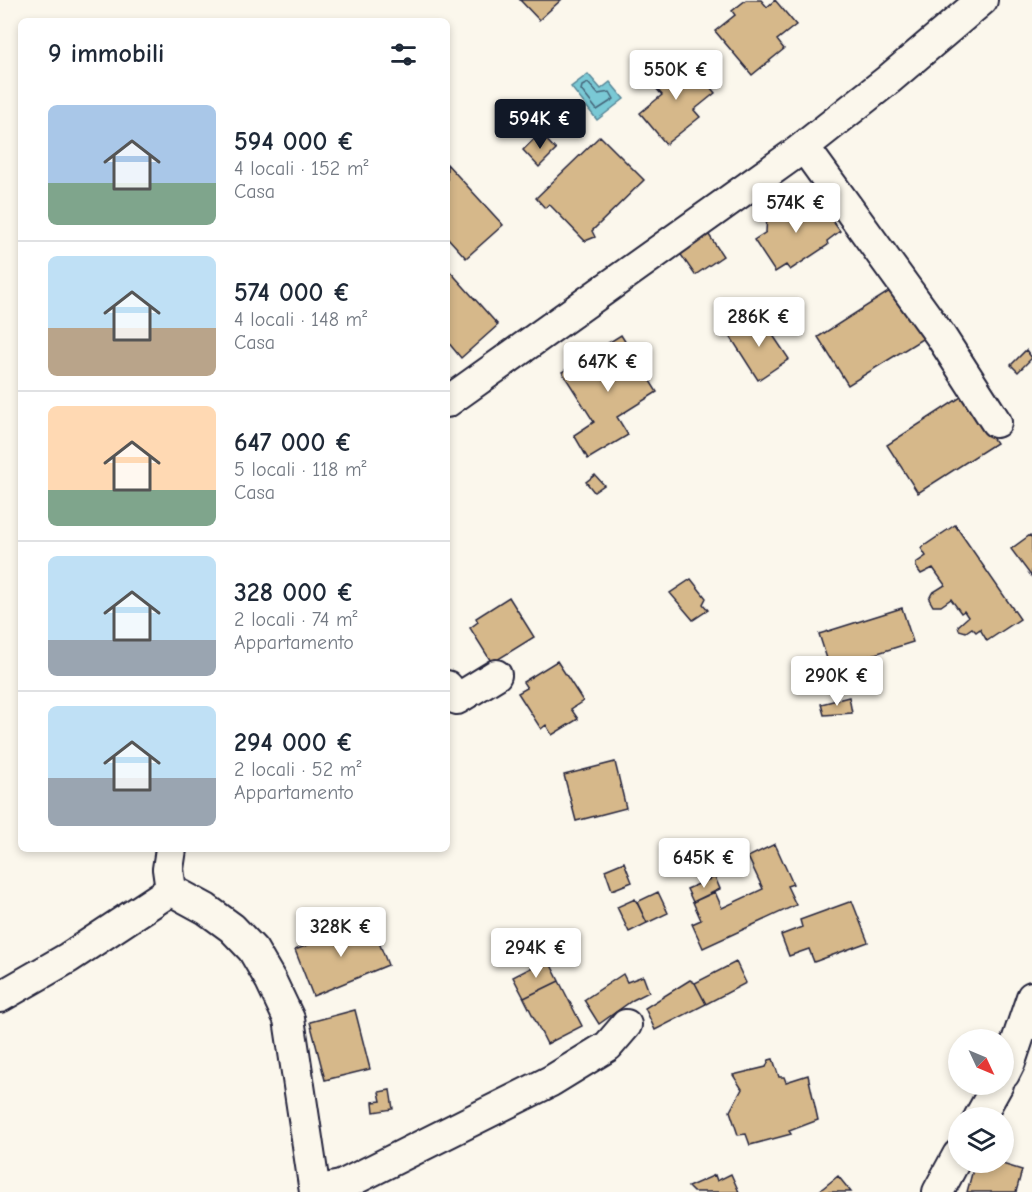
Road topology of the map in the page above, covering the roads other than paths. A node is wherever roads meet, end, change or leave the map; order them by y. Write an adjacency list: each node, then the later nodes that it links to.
1 (982, 0): 2 (street)
2 (804, 147): 3 (street); 4 (street)
3 (450, 400)
4 (996, 422)
5 (496, 675): 6 (street)
6 (450, 690)
7 (171, 852): 8 (street)
8 (171, 890): 9 (street); 14 (street)
9 (0, 997)
10 (1032, 997): 12 (street)
11 (626, 1025): 14 (street)
12 (1014, 1050)
13 (948, 1173): 15 (street)
14 (315, 1192)
15 (938, 1192)

